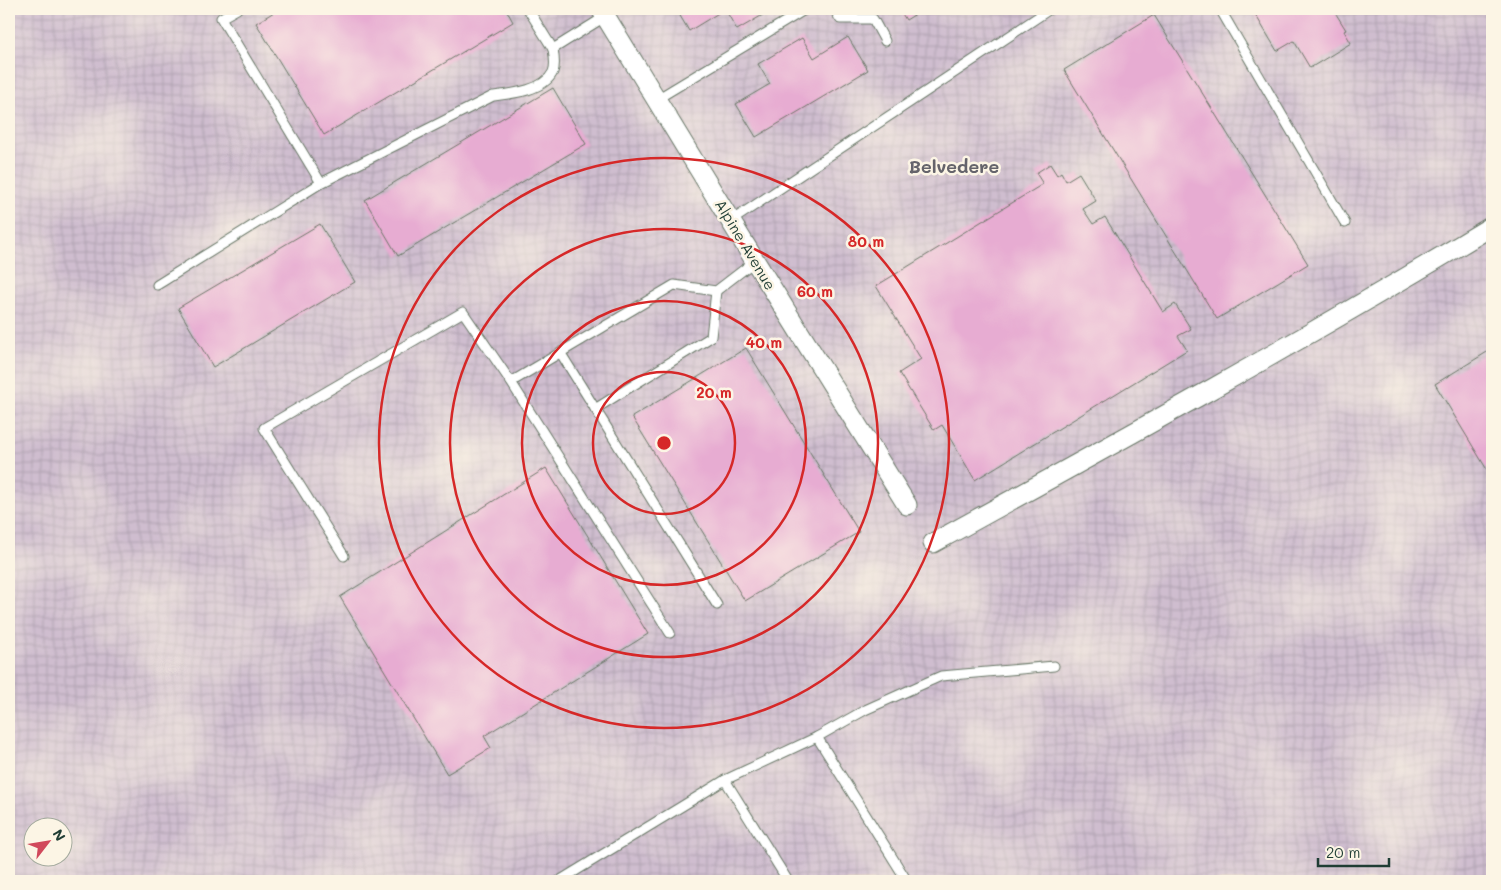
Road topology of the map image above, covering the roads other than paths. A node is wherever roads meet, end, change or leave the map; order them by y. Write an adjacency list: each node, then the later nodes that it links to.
1 (237, 9): 11 (lane)
2 (528, 9): 9 (lane)
3 (806, 9): 10 (lane)
4 (834, 9): 8 (lane)
5 (1050, 9): 12 (lane)
6 (1220, 9): 13 (lane)
7 (603, 12): 9 (lane); 10 (street, Alpine Avenue)
8 (886, 41)
9 (553, 49): 11 (lane)
10 (657, 99): 12 (street, Alpine Avenue)
11 (321, 183): 16 (lane)
12 (731, 221): 15 (street, Alpine Avenue)
13 (1345, 223)
14 (1492, 226): 22 (street)
15 (755, 261): 17 (lane); 21 (street, Alpine Avenue)
16 (157, 285)
17 (716, 291): 18 (lane); 20 (lane)
18 (560, 352): 19 (lane); 20 (lane)
19 (511, 382): 23 (lane); 25 (lane)
20 (595, 409): 24 (lane)
21 (907, 505)
22 (933, 543)
23 (344, 556)
24 (717, 605)
25 (670, 633)
26 (1054, 666): 27 (lane)
27 (818, 736): 28 (lane); 31 (lane)
28 (725, 780): 29 (lane); 30 (lane)
29 (559, 881)
30 (788, 881)
31 (907, 881)

